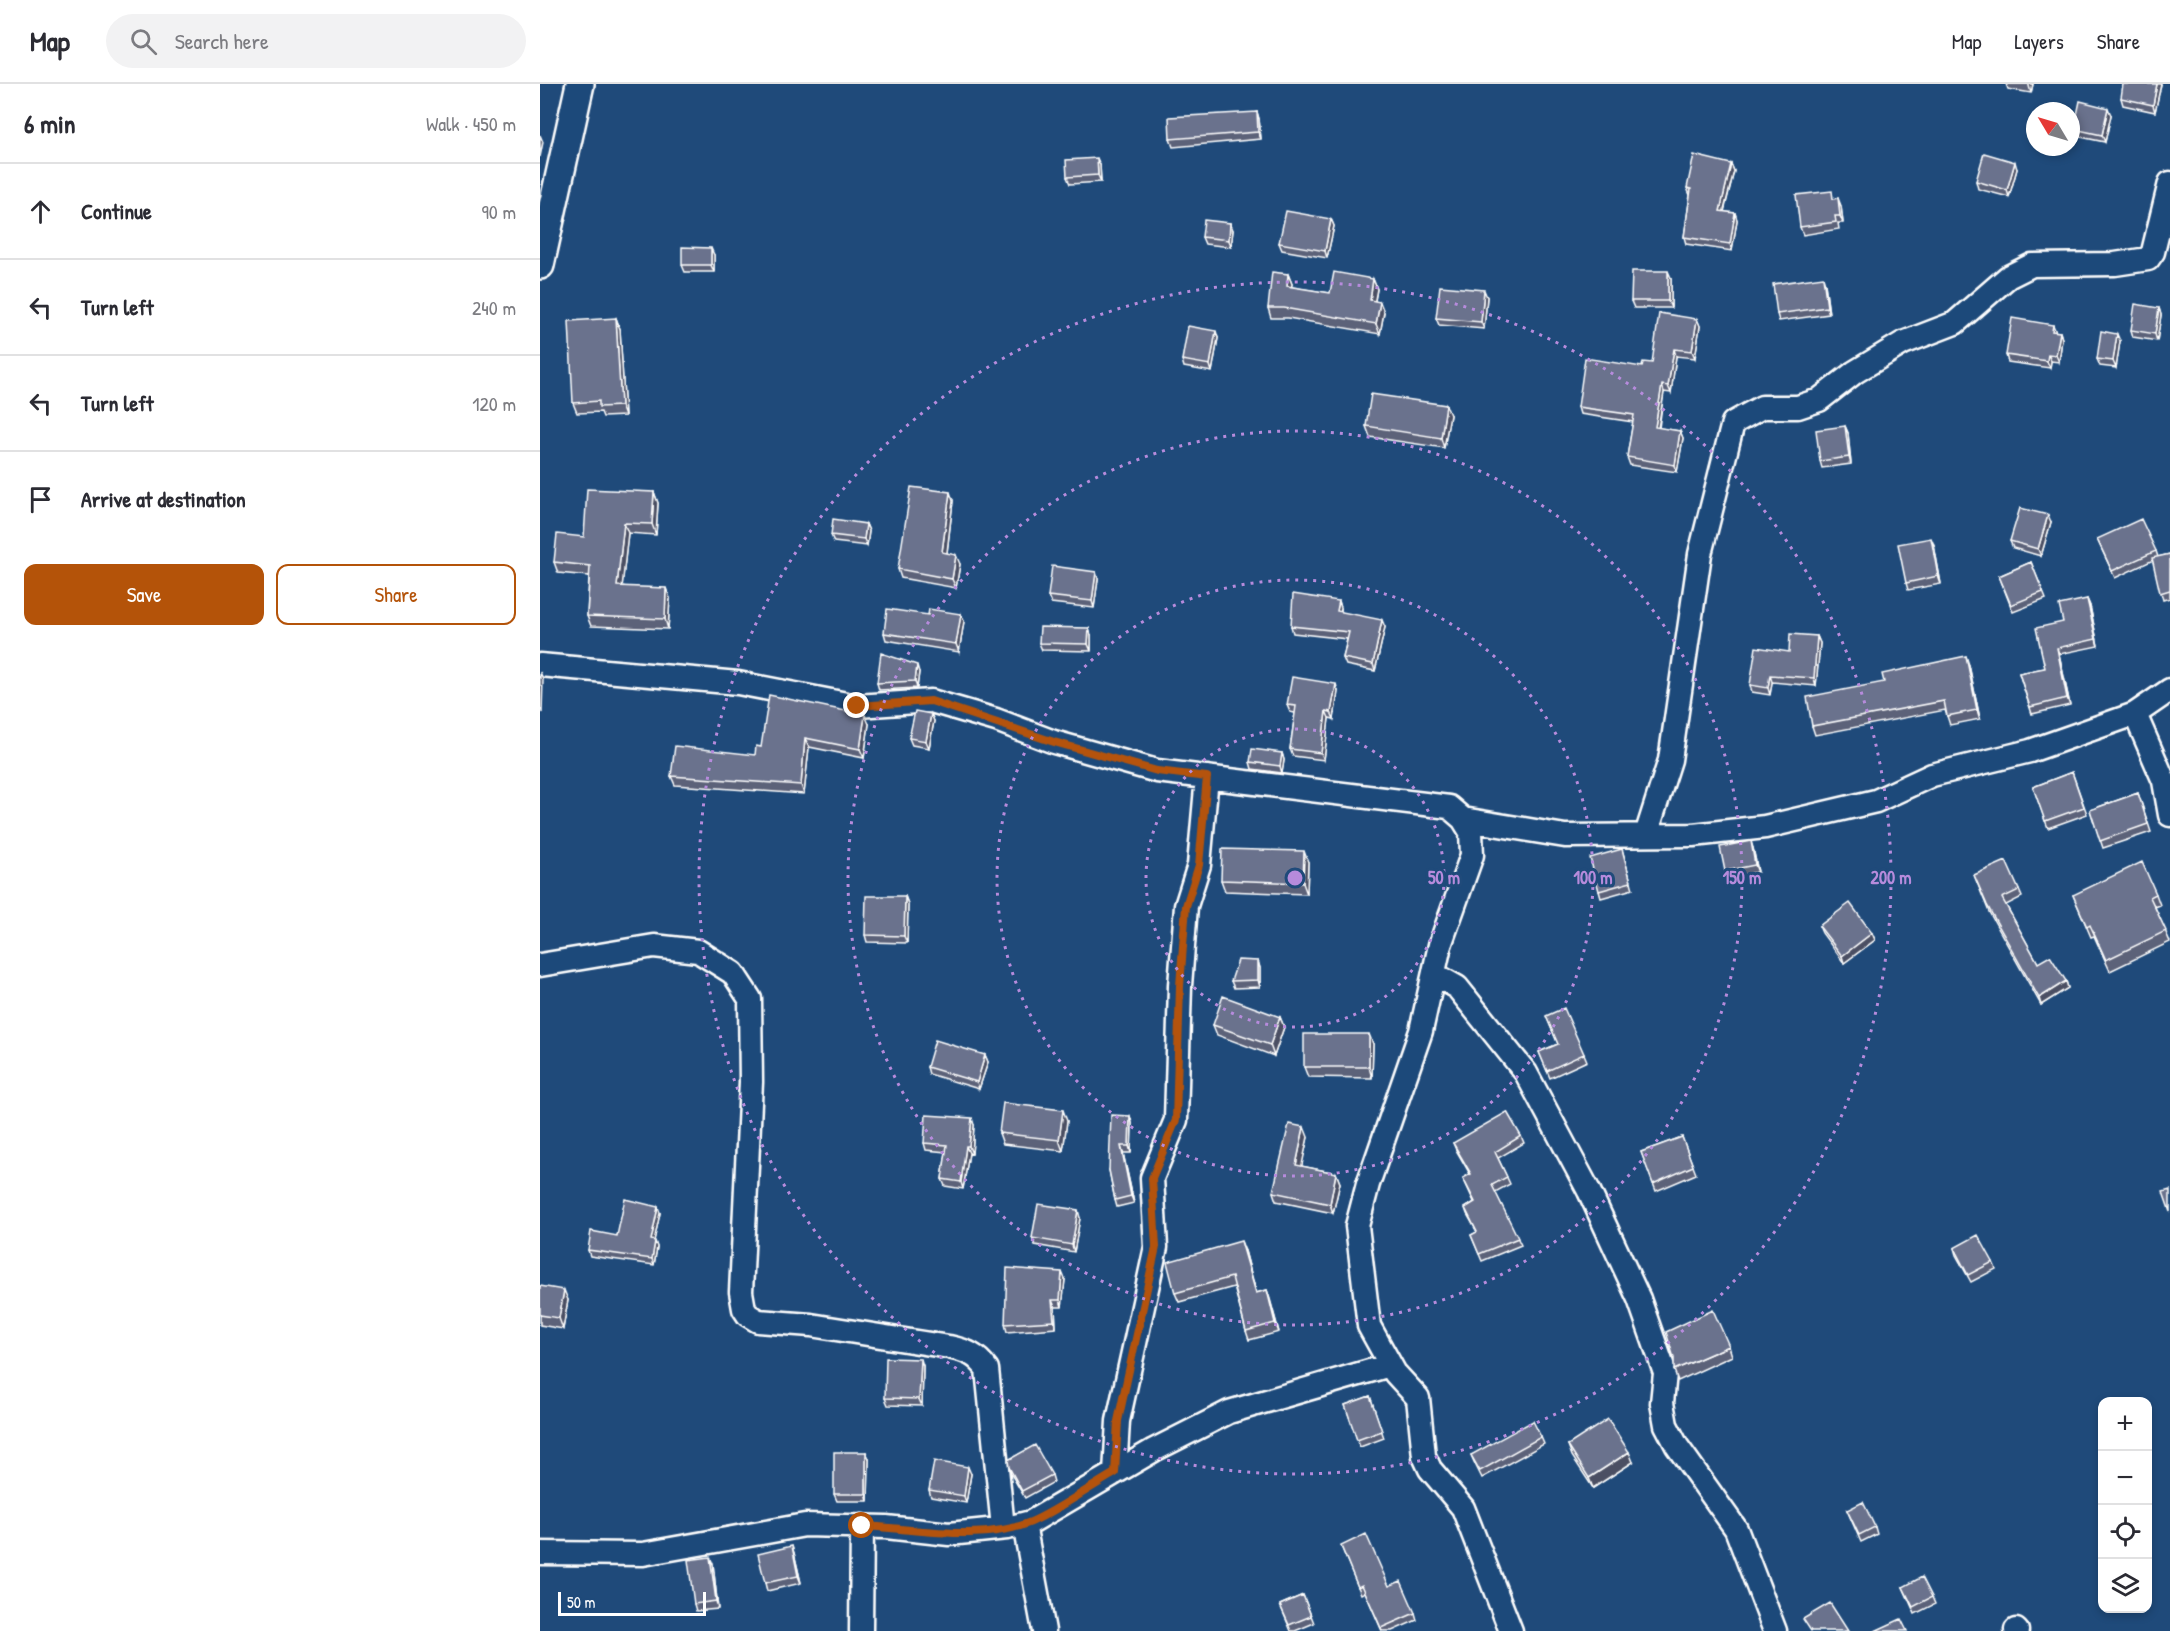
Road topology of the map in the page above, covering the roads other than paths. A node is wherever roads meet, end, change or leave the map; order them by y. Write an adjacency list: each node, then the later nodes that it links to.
1 (580, 84): 2 (street)
2 (549, 181): 4 (street)
3 (2170, 183): 11 (street)
4 (540, 265)
5 (540, 665): 8 (street)
6 (2170, 690): 7 (street)
7 (2135, 714): 9 (street); 11 (street)
8 (1207, 777): 10 (street); 15 (street)
9 (2170, 815)
10 (1463, 819): 11 (street); 13 (street)
11 (1646, 835)
12 (540, 965): 17 (street)
13 (1434, 974): 14 (street); 22 (street)
14 (1390, 1365): 15 (street); 21 (street)
15 (1115, 1473): 17 (street)
16 (862, 1526): 17 (street); 18 (street); 19 (street)
17 (1013, 1526): 20 (street)
18 (540, 1553)
19 (861, 1631)
20 (1044, 1631)
21 (1511, 1631)
22 (1775, 1631)

